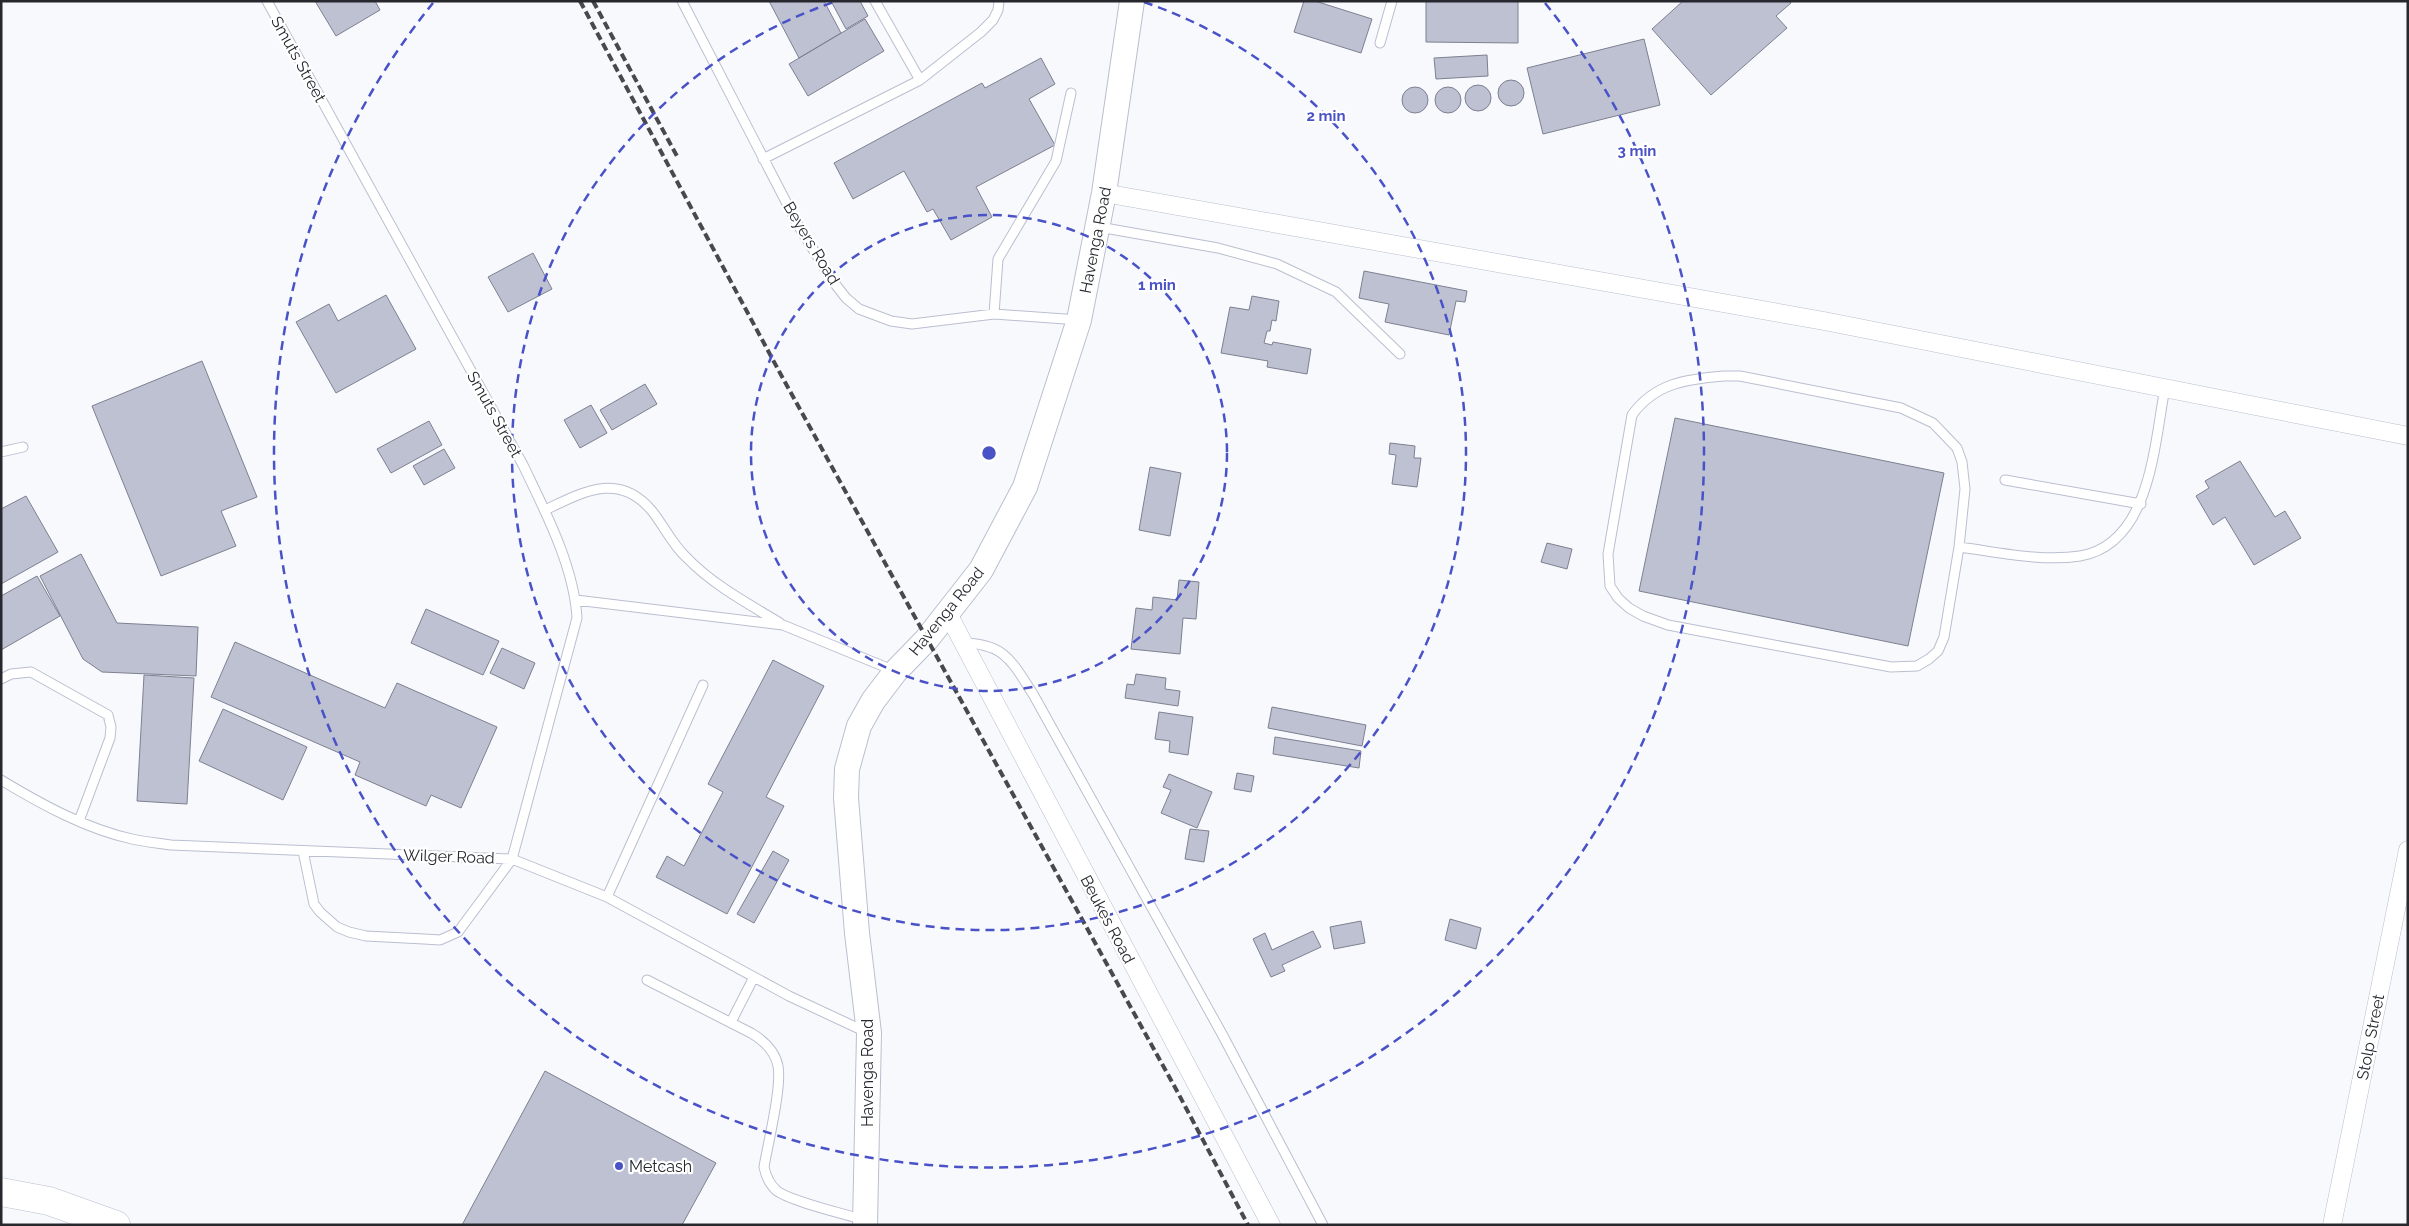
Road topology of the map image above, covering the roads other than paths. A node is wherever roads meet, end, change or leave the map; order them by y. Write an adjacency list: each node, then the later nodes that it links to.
1 (267, 1): 22 (lane, Smuts Street)
2 (682, 1): 10 (lane, Beyers Road)
3 (875, 1): 8 (lane)
4 (999, 1): 8 (lane)
5 (1132, 1): 11 (street, Havenga Road)
6 (1392, 1): 7 (lane)
7 (1380, 43)
8 (920, 80): 10 (lane)
9 (1071, 93): 13 (lane)
10 (763, 159): 13 (lane, Beyers Road)
11 (1104, 193): 12 (street, Havenga Road); 16 (street)
12 (1098, 227): 14 (street, Havenga Road); 15 (lane)
13 (994, 314): 14 (lane, Beyers Road)
14 (1079, 320): 25 (street, Havenga Road)
15 (1400, 354)
16 (2164, 388): 17 (street); 21 (lane)
17 (2408, 436)
18 (23, 447): 19 (lane)
19 (1, 452)
20 (2005, 480): 21 (lane)
21 (2140, 504): 23 (lane)
22 (545, 510): 24 (lane, Smuts Street); 26 (lane)
23 (1959, 547): 23 (lane)
24 (576, 600): 26 (lane); 35 (lane, Smuts Street)
25 (947, 612): 27 (street, Beukes Road); 28 (street, Havenga Road)
26 (783, 625): 28 (lane)
27 (962, 643): 44 (street, Beukes Road); 45 (lane)
28 (895, 672): 40 (street, Havenga Road)
29 (1, 679): 32 (lane)
30 (703, 685): 36 (lane)
31 (1, 780): 32 (lane, Wilger Road)
32 (79, 821): 34 (lane, Wilger Road)
33 (2408, 850): 46 (street, Stolp Street)
34 (303, 851): 35 (lane, Wilger Road); 35 (lane)
35 (512, 859): 36 (lane, Wilger Road)
36 (607, 897): 37 (lane, Wilger Road)
37 (754, 977): 39 (lane); 40 (lane, Wilger Road)
38 (647, 980): 39 (lane)
39 (731, 1022): 42 (lane)
40 (869, 1033): 42 (street, Havenga Road)
41 (1, 1192): 43 (highway)
42 (865, 1222)
43 (116, 1225)
44 (1271, 1225)
45 (1323, 1225)
46 (2332, 1225)

